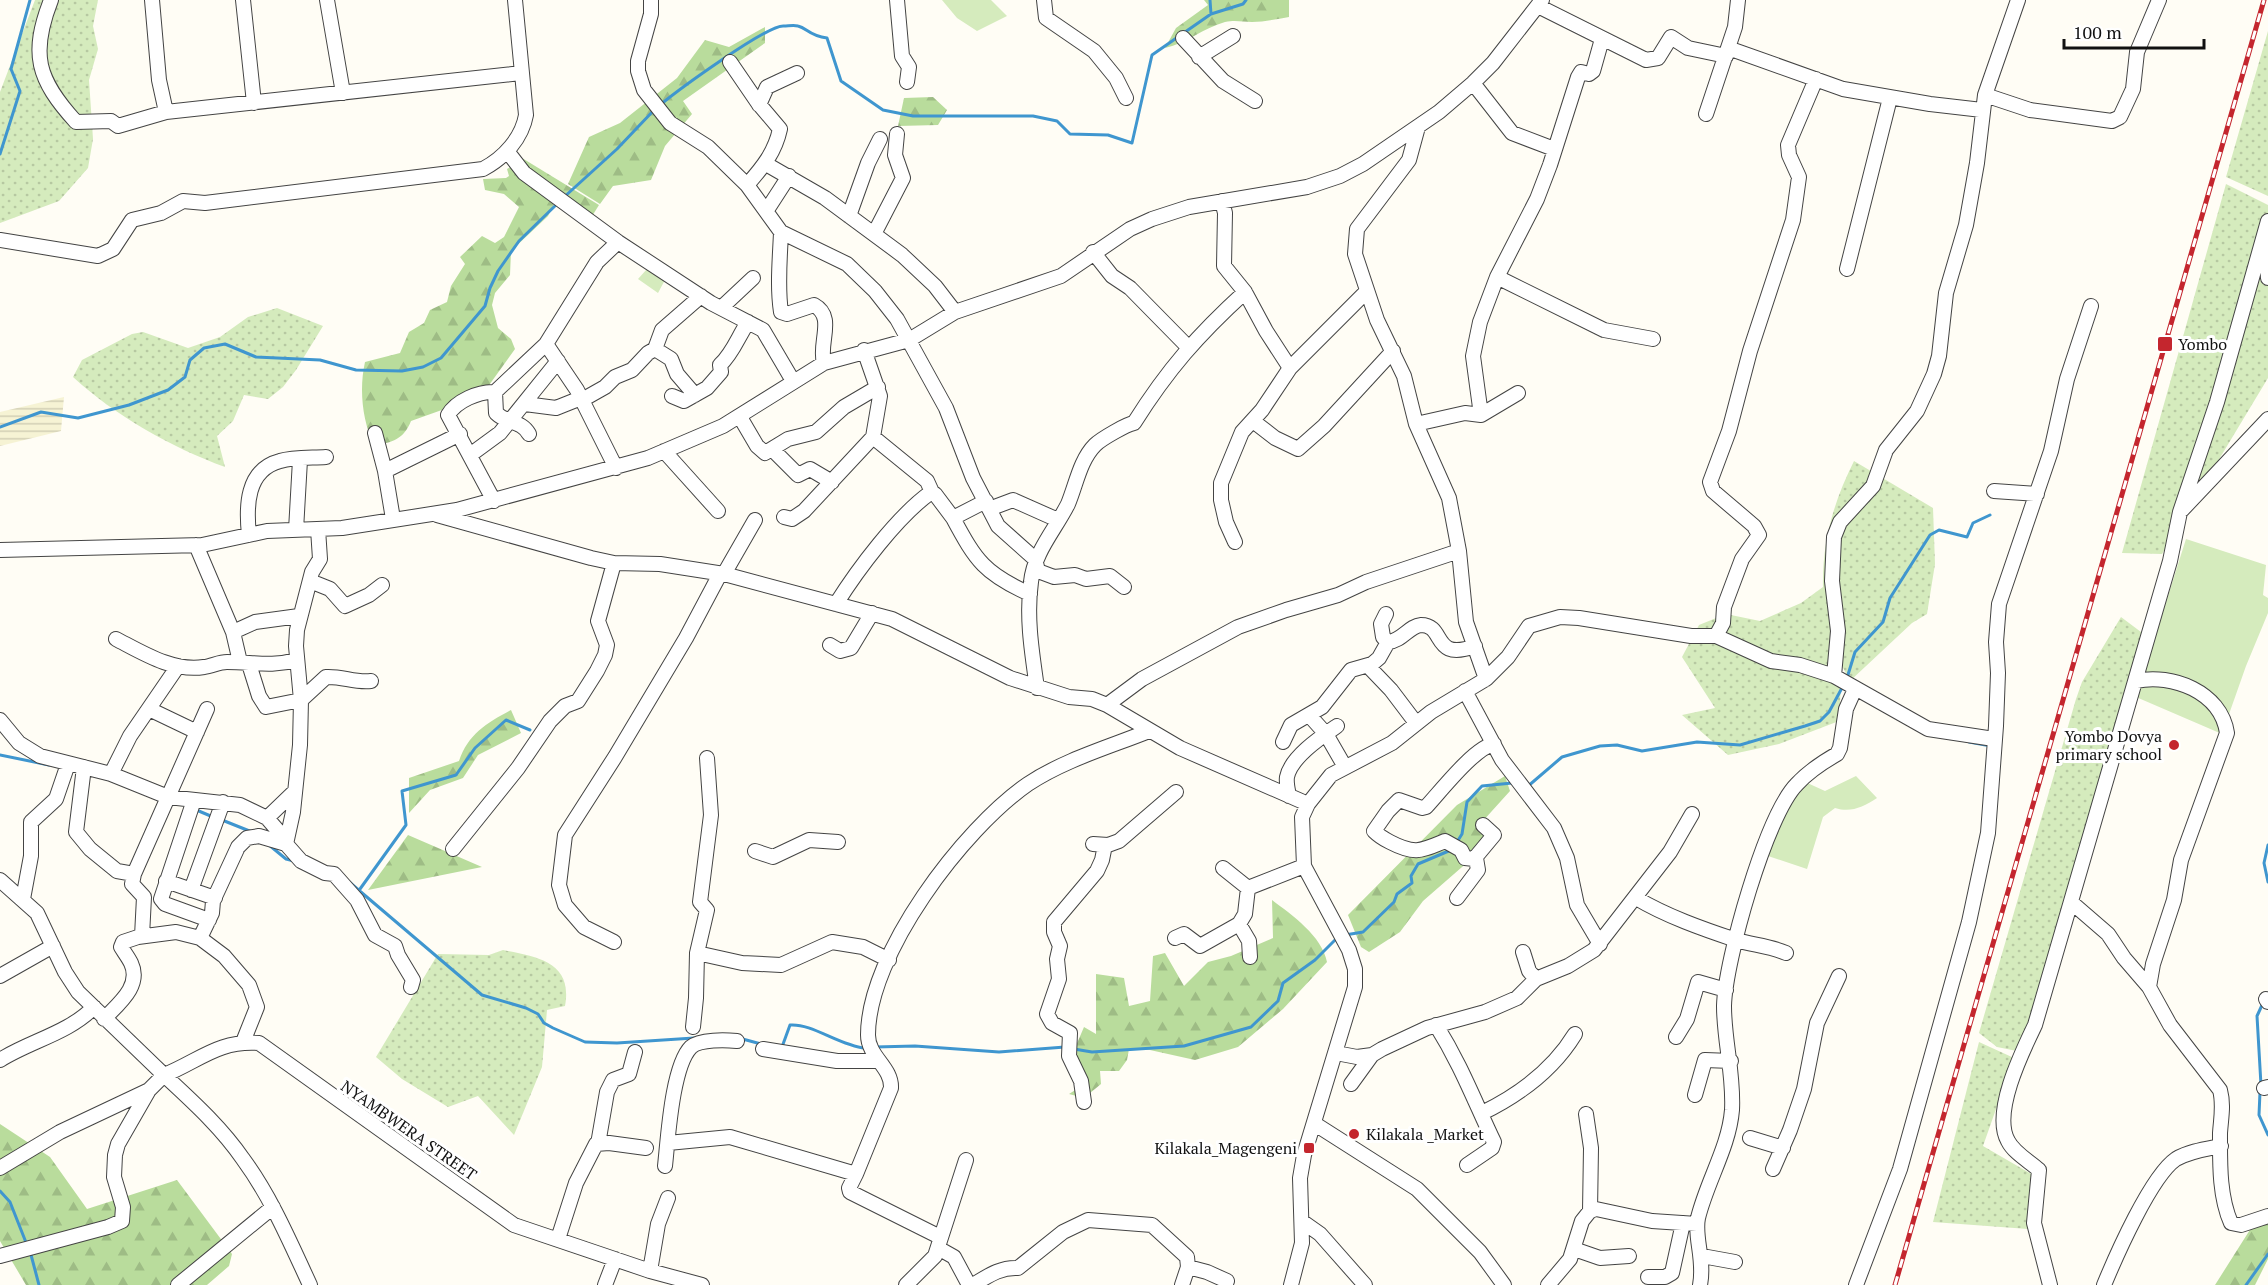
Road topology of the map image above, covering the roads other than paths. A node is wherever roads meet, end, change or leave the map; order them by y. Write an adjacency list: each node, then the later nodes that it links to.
1 (51, 0): 32 (street)
2 (152, 0): 32 (street)
3 (243, 0): 29 (street)
4 (328, 0): 24 (street)
5 (515, 0): 19 (street)
6 (651, 0): 43 (street)
7 (897, 0): 22 (street)
8 (1044, 0): 26 (street)
9 (1738, 0): 16 (street)
10 (2018, 0): 25 (street)
11 (2159, 0): 25 (street)
12 (1540, 3): 15 (street); 23 (street)
13 (1233, 36): 17 (street)
14 (1183, 38): 17 (street)
15 (1602, 39): 16 (street); 37 (street)
16 (1727, 52): 21 (street); 33 (street)
17 (1199, 57): 28 (street)
18 (730, 62): 30 (street)
19 (521, 73): 24 (street); 38 (street)
20 (797, 74): 30 (street)
21 (1816, 79): 27 (street); 132 (street)
22 (907, 82)
23 (1473, 83): 34 (street); 37 (street)
24 (343, 93): 29 (street)
25 (1985, 95): 31 (street)
26 (1126, 98)
27 (1890, 98): 31 (street); 53 (street)
28 (1255, 101)
29 (254, 103): 32 (street)
30 (759, 105): 40 (street)
31 (1982, 110): 141 (street)
32 (166, 112)
33 (1706, 114)
34 (1418, 127): 44 (street); 57 (street)
35 (897, 134): 39 (street)
36 (880, 138): 41 (street)
37 (1554, 149): 54 (street)
38 (507, 151): 50 (street); 51 (street)
39 (895, 155): 41 (street); 49 (street)
40 (766, 164): 42 (street); 43 (street)
41 (865, 171): 46 (street)
42 (789, 176): 45 (street); 46 (street)
43 (747, 185): 45 (street)
44 (1222, 201): 52 (street); 58 (street)
45 (767, 210): 48 (street)
46 (849, 216): 49 (street)
47 (2267, 224): 56 (street); 106 (street)
48 (782, 232): 65 (street); 72 (street)
49 (874, 234): 62 (street)
50 (0, 240)
51 (618, 242): 59 (street); 66 (street)
52 (1093, 252): 62 (street); 67 (street)
53 (1847, 268)
54 (1497, 277): 64 (street); 82 (street)
55 (753, 278): 61 (street)
56 (2268, 278)
57 (1367, 291): 70 (street); 73 (street)
58 (1245, 292): 67 (street); 73 (street)
59 (701, 296): 61 (street); 68 (street)
60 (2091, 306): 102 (street)
61 (721, 308): 63 (street)
62 (955, 312): 65 (street)
63 (748, 322): 74 (street); 78 (street)
64 (1653, 339)
65 (909, 340): 69 (street); 104 (street)
66 (546, 344): 71 (street); 76 (street)
67 (1188, 347): 112 (street)
68 (654, 350): 78 (street); 80 (street)
69 (864, 350): 72 (street); 75 (street)
70 (1394, 351): 85 (street); 87 (street)
71 (558, 361): 80 (street); 81 (street)
72 (824, 363): 74 (street)
73 (1290, 368): 85 (street)
74 (793, 381): 83 (street)
75 (878, 387): 91 (street); 92 (street)
76 (495, 392): 86 (street); 89 (street)
77 (1518, 393): 82 (street)
78 (695, 395): 79 (street)
79 (672, 396)
80 (582, 399): 81 (street); 97 (street)
81 (525, 404): 86 (street)
82 (1480, 415): 87 (street)
83 (740, 417): 92 (street); 93 (street)
84 (2268, 419): 106 (street)
85 (1253, 421): 116 (street)
86 (510, 422): 90 (street); 94 (street)
87 (1416, 424): 119 (street)
88 (375, 434): 98 (street)
89 (460, 434): 94 (street); 98 (street)
90 (529, 435)
91 (873, 437): 99 (street); 100 (street)
92 (772, 449): 99 (street)
93 (664, 452): 97 (street); 105 (street)
94 (470, 455): 103 (street)
95 (326, 457): 96 (street)
96 (300, 460): 114 (street); 115 (street)
97 (616, 468): 103 (street)
98 (385, 471): 110 (street)
99 (832, 482): 108 (street)
100 (932, 492): 109 (street); 127 (street)
101 (1994, 492): 102 (street)
102 (2037, 494): 158 (street)
103 (494, 501): 107 (street)
104 (988, 505): 109 (street); 112 (street); 120 (street)
105 (718, 511)
106 (2180, 512): 144 (street)
107 (432, 514): 110 (street); 121 (street)
108 (784, 517)
109 (954, 518): 126 (street)
110 (393, 519): 113 (street)
111 (755, 520): 122 (street)
112 (1058, 520): 120 (street)
113 (318, 529): 114 (street); 123 (street)
114 (296, 530): 115 (street)
115 (249, 535): 117 (street)
116 (1235, 542)
117 (196, 545): 118 (street); 131 (street)
118 (0, 550)
119 (1459, 551): 136 (street); 149 (street)
120 (1035, 559): 125 (street); 126 (street)
121 (614, 563): 122 (street); 178 (street)
122 (722, 574): 127 (street); 199 (street)
123 (310, 581): 124 (street); 130 (street)
124 (382, 585)
125 (1124, 587)
126 (1030, 594): 145 (street)
127 (836, 604): 128 (street)
128 (872, 613): 135 (street); 145 (street)
129 (1386, 614): 134 (street)
130 (299, 616): 131 (street); 137 (street)
131 (233, 632): 138 (street)
132 (1716, 636): 141 (street); 142 (street)
133 (116, 639): 139 (street)
134 (1388, 642): 136 (street); 140 (street)
135 (830, 645)
136 (1475, 646): 142 (street)
137 (297, 660): 138 (street); 148 (street)
138 (244, 663): 139 (street); 148 (street)
139 (178, 666): 150 (street)
140 (1368, 666): 152 (street); 154 (street)
141 (1834, 676): 146 (street)
142 (1486, 679): 147 (street)
143 (371, 681): 148 (street)
144 (2136, 681): 192 (street); 211 (street)
145 (1037, 688): 149 (street)
146 (1855, 689): 158 (street); 198 (street)
147 (1465, 691): 154 (street); 160 (street)
148 (301, 700): 166 (street)
149 (1107, 705): 156 (street)
150 (149, 709): 157 (street); 165 (street)
151 (207, 709): 157 (street)
152 (1309, 715): 155 (street); 159 (street)
153 (0, 720): 162 (street)
154 (1416, 723): 164 (street)
155 (1331, 730): 164 (street); 169 (street)
156 (1149, 731): 169 (street); 206 (street)
157 (197, 732): 168 (street)
158 (1994, 740): 279 (street)
159 (1283, 742)
160 (1494, 744): 180 (street); 200 (street)
161 (706, 758): 203 (street)
162 (68, 764): 163 (street); 191 (street)
163 (84, 767): 165 (street); 183 (street)
164 (1345, 767): 172 (street)
165 (111, 774): 168 (street)
166 (294, 792): 174 (street); 176 (street)
167 (1176, 792): 232 (street)
168 (168, 796): 170 (street); 183 (street)
169 (1289, 796): 172 (street)
170 (194, 800): 171 (street); 185 (street)
171 (223, 802): 174 (street); 187 (street)
172 (1308, 804): 181 (street)
173 (1692, 814): 190 (street)
174 (267, 818): 176 (street)
175 (1483, 825): 180 (street)
176 (286, 842): 188 (street); 210 (street)
177 (838, 842): 179 (street)
178 (453, 849)
179 (755, 851)
180 (1476, 858): 189 (street)
181 (1304, 866): 186 (street); 223 (street)
182 (1223, 868): 186 (street)
183 (134, 874): 195 (street)
184 (0, 880): 191 (street)
185 (166, 881): 187 (street); 193 (street)
186 (1248, 888): 194 (street)
187 (191, 890): 188 (street)
188 (215, 898): 193 (street)
189 (1456, 898)
190 (1636, 898): 198 (street); 200 (street)
191 (23, 900): 201 (street)
192 (2071, 902): 211 (street); 280 (street)
193 (209, 920): 196 (street)
194 (1239, 924): 197 (street); 205 (street)
195 (142, 936): 196 (street); 214 (street)
196 (201, 938): 220 (street)
197 (1175, 938)
198 (1737, 940): 204 (street); 212 (street)
199 (614, 942)
200 (1600, 944): 209 (street)
201 (53, 946): 207 (street); 213 (street)
202 (1523, 952): 209 (street)
203 (697, 953): 206 (street); 216 (street)
204 (1786, 953)
205 (1250, 957)
206 (889, 960): 226 (street)
207 (0, 976)
208 (1839, 976): 241 (street)
209 (1536, 979): 215 (street)
210 (411, 987)
211 (2149, 987): 239 (street)
212 (1726, 990): 218 (street); 227 (street)
213 (94, 1007): 214 (street); 225 (street)
214 (105, 1019): 228 (street)
215 (1436, 1025): 224 (street); 233 (street)
216 (693, 1027)
217 (1575, 1034): 233 (street)
218 (1676, 1037)
219 (737, 1041): 237 (street)
220 (243, 1042): 228 (street); 255 (street, NYAMBWERA STREET)
221 (763, 1049): 226 (street)
222 (635, 1052): 238 (street)
223 (1336, 1053): 224 (street); 235 (street)
224 (1372, 1055): 229 (street)
225 (0, 1060)
226 (878, 1061): 247 (street)
227 (1731, 1061): 231 (street); 254 (street)
228 (164, 1075): 230 (street); 249 (street)
229 (1351, 1084)
230 (149, 1090): 244 (street); 258 (street)
231 (1695, 1095)
232 (1084, 1102)
233 (1482, 1113): 243 (street)
234 (1586, 1114): 250 (street)
235 (1315, 1124): 252 (street); 276 (street)
236 (1750, 1138): 241 (street)
237 (668, 1143): 245 (street); 247 (street)
238 (598, 1144): 240 (street); 255 (street)
239 (2221, 1146): 251 (street); 281 (street)
240 (646, 1148)
241 (1783, 1148): 246 (street)
242 (966, 1160): 256 (street)
243 (1467, 1165)
244 (1, 1166)
245 (665, 1166)
246 (1773, 1169)
247 (856, 1174): 256 (street)
248 (668, 1198): 264 (street)
249 (273, 1207): 267 (street); 268 (street)
250 (1590, 1210): 253 (street); 257 (street)
251 (2268, 1216)
252 (1303, 1222): 274 (street); 275 (street)
253 (1683, 1223): 254 (street); 265 (street)
254 (1697, 1224): 260 (street)
255 (558, 1239): 261 (street, NYAMBWERA STREET)
256 (939, 1243): 271 (street); 272 (street)
257 (1574, 1249): 259 (street); 277 (street)
258 (0, 1256)
259 (1629, 1256)
260 (1702, 1256): 262 (street); 278 (street)
261 (615, 1259): 264 (street, NYAMBWERA STREET); 269 (street)
262 (1735, 1262)
263 (1188, 1267): 266 (street); 272 (street); 273 (street)
264 (650, 1271): 270 (street, NYAMBWERA STREET)
265 (1648, 1277)
266 (1229, 1284)
267 (178, 1285)
268 (310, 1285)
269 (605, 1285)
270 (702, 1285)
271 (906, 1285)
272 (971, 1285)
273 (1182, 1285)
274 (1291, 1285)
275 (1365, 1285)
276 (1504, 1285)
277 (1548, 1285)
278 (1700, 1285)
279 (1856, 1285)
280 (2050, 1285)
281 (2104, 1285)

